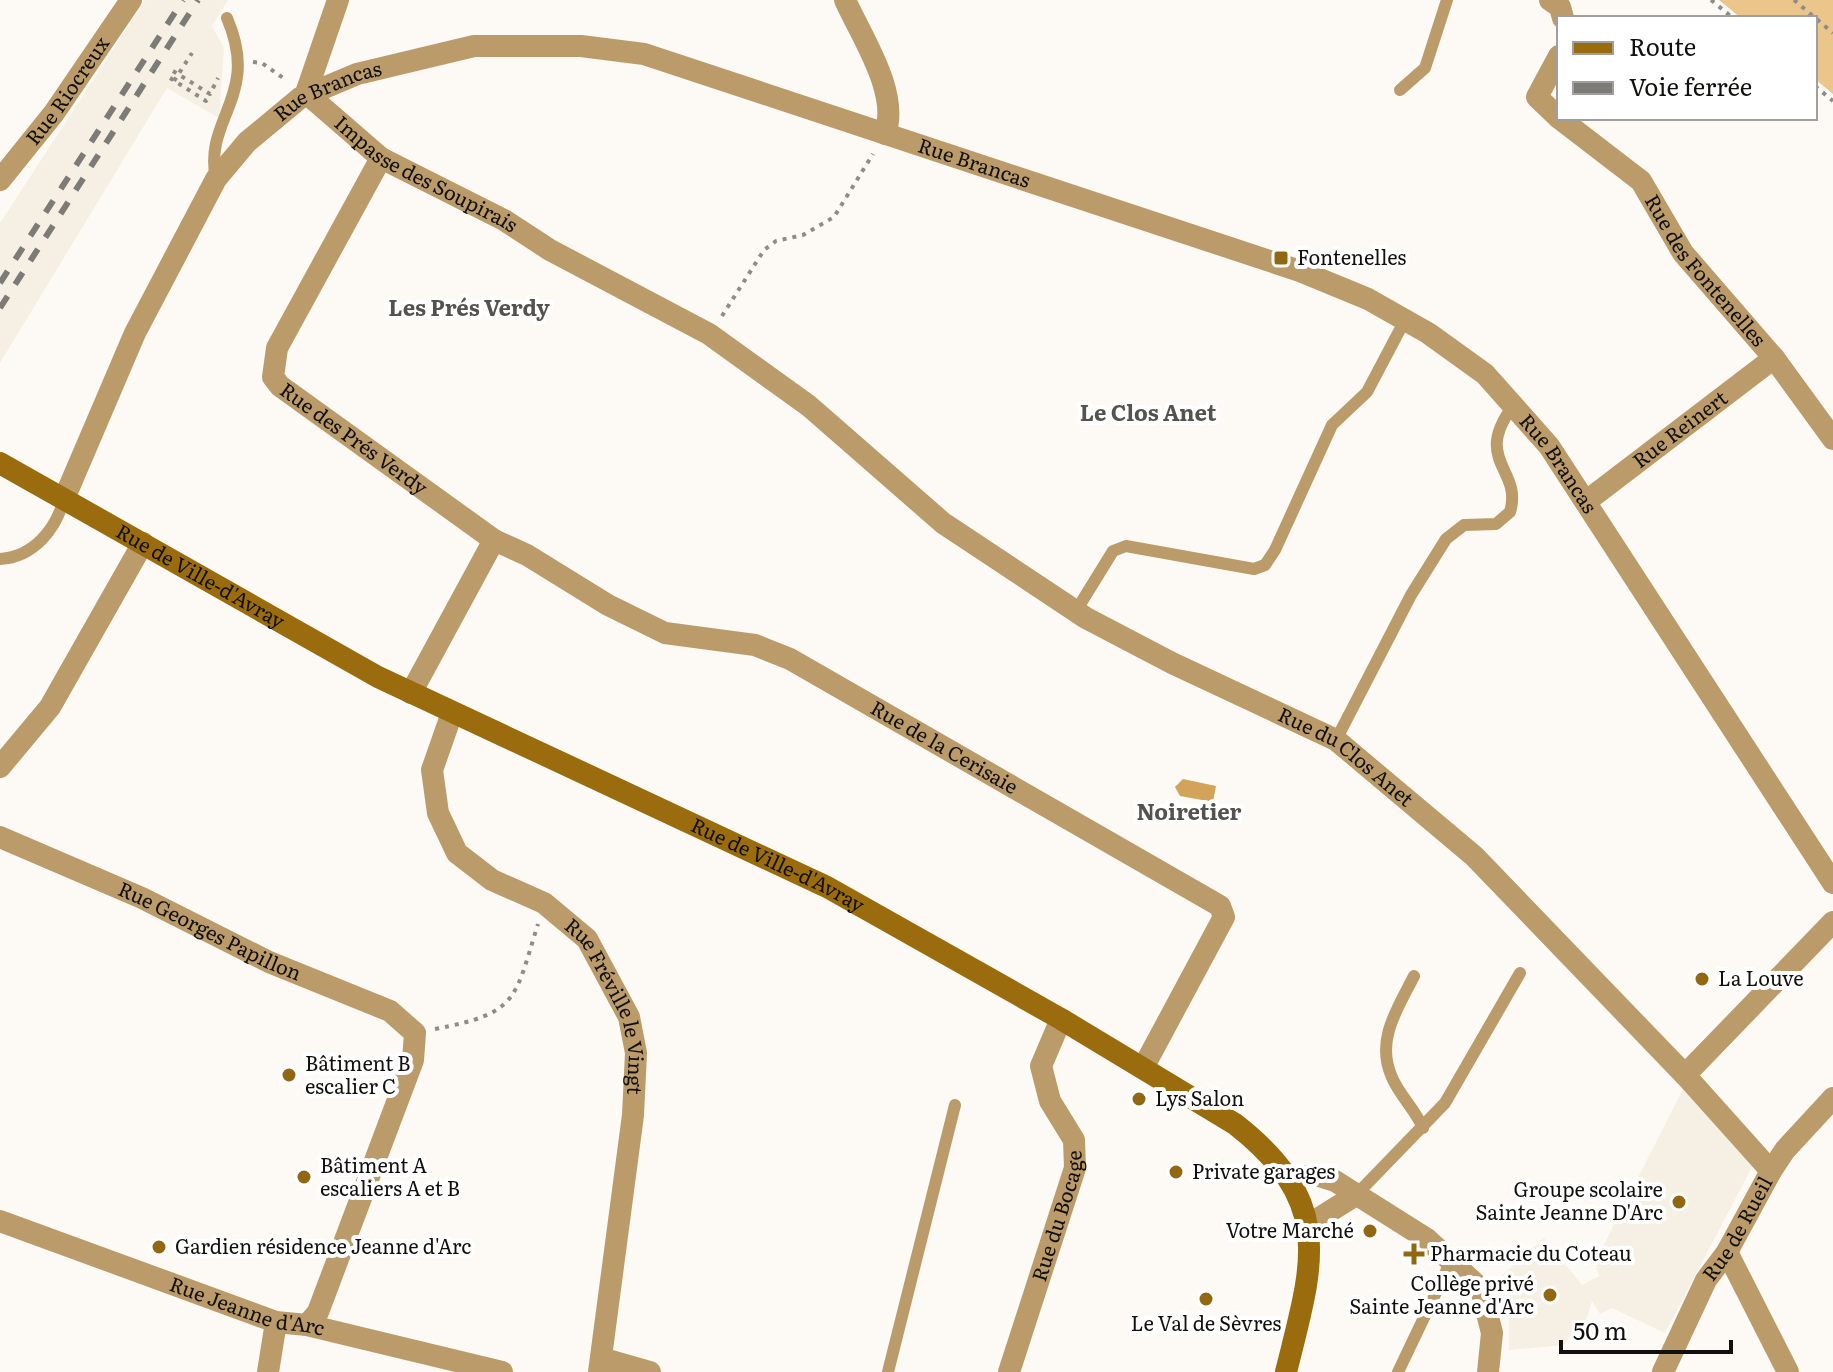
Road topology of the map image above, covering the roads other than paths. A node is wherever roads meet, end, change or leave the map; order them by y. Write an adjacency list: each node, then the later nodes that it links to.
1 (131, 0): 16 (street, Rue Riocreux)
2 (338, 0): 9 (street)
3 (845, 0): 13 (street)
4 (1447, 0): 10 (lane)
5 (1550, 0): 6 (street)
6 (1562, 16)
7 (227, 18): 15 (lane)
8 (1557, 60): 11 (street, Rue des Fontenelles)
9 (299, 89): 13 (street, Rue Brancas); 14 (street, Impasse des Soupirais); 15 (street, Rue Brancas)
10 (1400, 90)
11 (1557, 116)
12 (1562, 120): 19 (street, Rue des Fontenelles)
13 (885, 134): 17 (street, Rue Brancas)
14 (381, 158): 18 (street, Impasse des Soupirais); 25 (street, Rue des Prés Verdy)
15 (216, 179): 23 (street, Rue Brancas)
16 (0, 180)
17 (1405, 320): 20 (street, Rue Brancas); 28 (lane)
18 (709, 334): 28 (street, Rue du Clos Anet)
19 (1774, 358): 21 (street, Rue des Fontenelles); 24 (street, Rue Reinert)
20 (1513, 406): 24 (street, Rue Brancas); 31 (lane)
21 (1833, 439)
22 (0, 463): 23 (main road, Rue de Ville-d'Avray)
23 (64, 499): 26 (main road, Rue de Ville-d'Avray); 27 (lane)
24 (1588, 500): 34 (street, Rue Brancas)
25 (494, 540): 29 (street); 39 (street, Rue de la Cerisaie)
26 (143, 543): 29 (main road, Rue de Ville-d'Avray); 32 (street)
27 (0, 559)
28 (1076, 611): 31 (street, Rue du Clos Anet)
29 (411, 693): 30 (main road, Rue de Ville-d'Avray)
30 (452, 713): 38 (main road, Rue de Ville-d'Avray); 53 (street, Rue Fréville le Vingt)
31 (1336, 740): 40 (street, Rue du Clos Anet)
32 (0, 767)
33 (0, 837): 52 (street, Rue Georges Papillon)
34 (1833, 883)
35 (1833, 922): 40 (street)
36 (1520, 973): 43 (lane)
37 (1414, 976): 43 (lane)
38 (1061, 1019): 39 (main road, Rue de Ville-d'Avray); 58 (street, Rue du Bocage)
39 (1143, 1068): 45 (main road, Rue de Ville-d'Avray)
40 (1685, 1075): 44 (street, Rue du Clos Anet)
41 (1833, 1098): 44 (street, Rue de Rueil)
42 (955, 1105): 57 (lane)
43 (1423, 1128): 46 (lane)
44 (1771, 1171): 49 (street, Rue de Rueil)
45 (1290, 1178): 46 (street); 48 (main road, Rue de Ville-d'Avray)
46 (1356, 1195): 48 (street); 50 (street)
47 (0, 1221): 51 (street, Rue Jeanne d'Arc)
48 (1308, 1225): 59 (main road, Rue de Ville-d'Avray)
49 (1727, 1252): 62 (street, Rue de Rueil); 63 (street)
50 (1451, 1261): 60 (lane); 61 (street)
51 (276, 1322): 52 (street, Rue Jeanne d'Arc); 54 (street)
52 (307, 1325): 55 (street, Rue Jeanne d'Arc)
53 (600, 1365): 56 (street)
54 (268, 1372)
55 (502, 1372)
56 (650, 1372)
57 (888, 1372)
58 (1009, 1372)
59 (1286, 1372)
60 (1398, 1372)
61 (1488, 1372)
62 (1663, 1372)
63 (1788, 1372)

